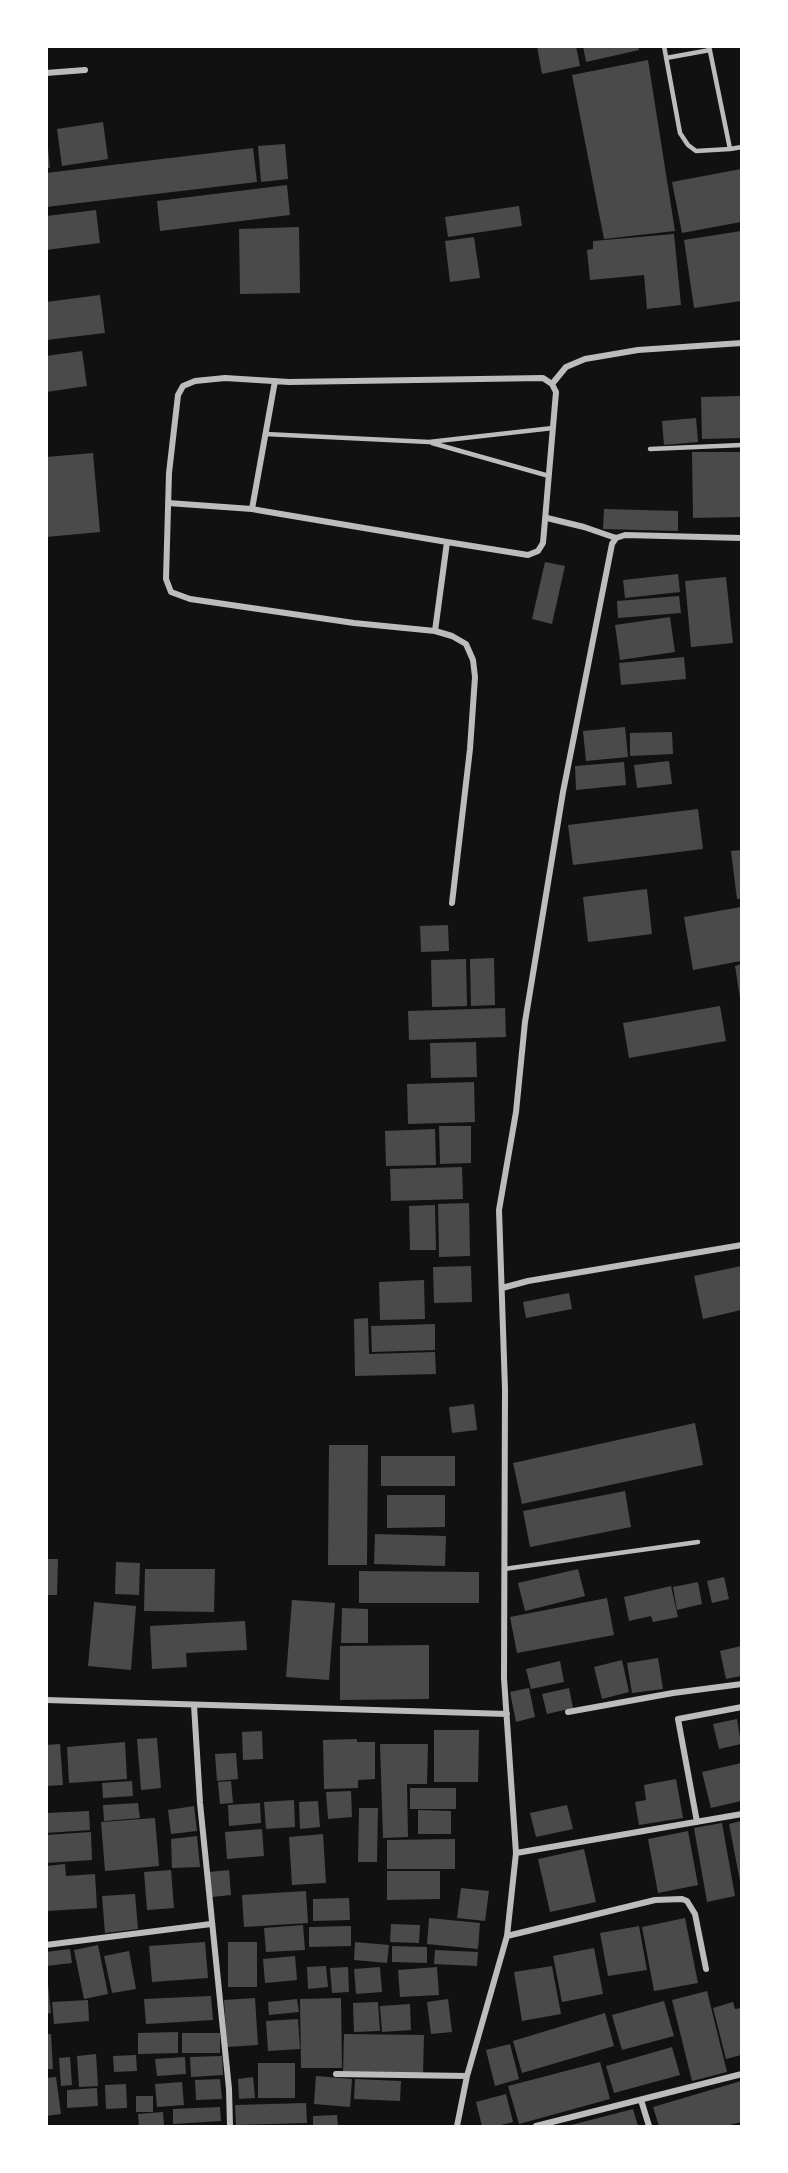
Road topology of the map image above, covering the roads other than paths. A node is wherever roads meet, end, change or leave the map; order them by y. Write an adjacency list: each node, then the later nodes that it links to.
1 (664, 46): 3 (lane)
2 (710, 48): 3 (lane); 7 (lane)
3 (666, 58): 7 (lane)
4 (85, 70): 5 (street)
5 (46, 73)
6 (741, 147): 7 (lane)
7 (730, 149)
8 (741, 343): 10 (street)
9 (275, 381): 10 (street); 12 (street); 17 (street)
10 (552, 384): 11 (street)
11 (553, 428): 13 (lane); 16 (street)
12 (266, 434): 13 (lane); 18 (street)
13 (429, 442): 16 (lane)
14 (741, 445): 15 (lane)
15 (650, 449)
16 (549, 476): 19 (street)
17 (168, 502): 18 (street); 23 (street)
18 (252, 509): 22 (street)
19 (547, 518): 20 (street); 22 (street)
20 (616, 538): 21 (street); 26 (street)
21 (741, 538)
22 (447, 542): 23 (street)
23 (435, 631): 24 (street)
24 (452, 903)
25 (741, 1245): 26 (street)
26 (502, 1288): 28 (street)
27 (698, 1542): 28 (lane)
28 (504, 1569): 34 (street)
29 (741, 1684): 33 (street)
30 (46, 1700): 31 (street)
31 (194, 1705): 34 (street); 38 (street)
32 (741, 1707): 36 (street)
33 (568, 1712)
34 (507, 1713): 37 (street)
35 (741, 1814): 36 (street)
36 (697, 1822): 37 (street)
37 (516, 1853): 39 (street)
38 (211, 1924): 40 (street); 46 (street)
39 (507, 1936): 41 (street); 44 (street)
40 (46, 1945)
41 (706, 1969)
42 (336, 2074): 44 (street)
43 (741, 2074): 45 (street)
44 (467, 2076): 47 (street)
45 (641, 2100): 48 (street); 49 (street)
46 (230, 2127)
47 (458, 2127)
48 (536, 2127)
49 (649, 2127)

